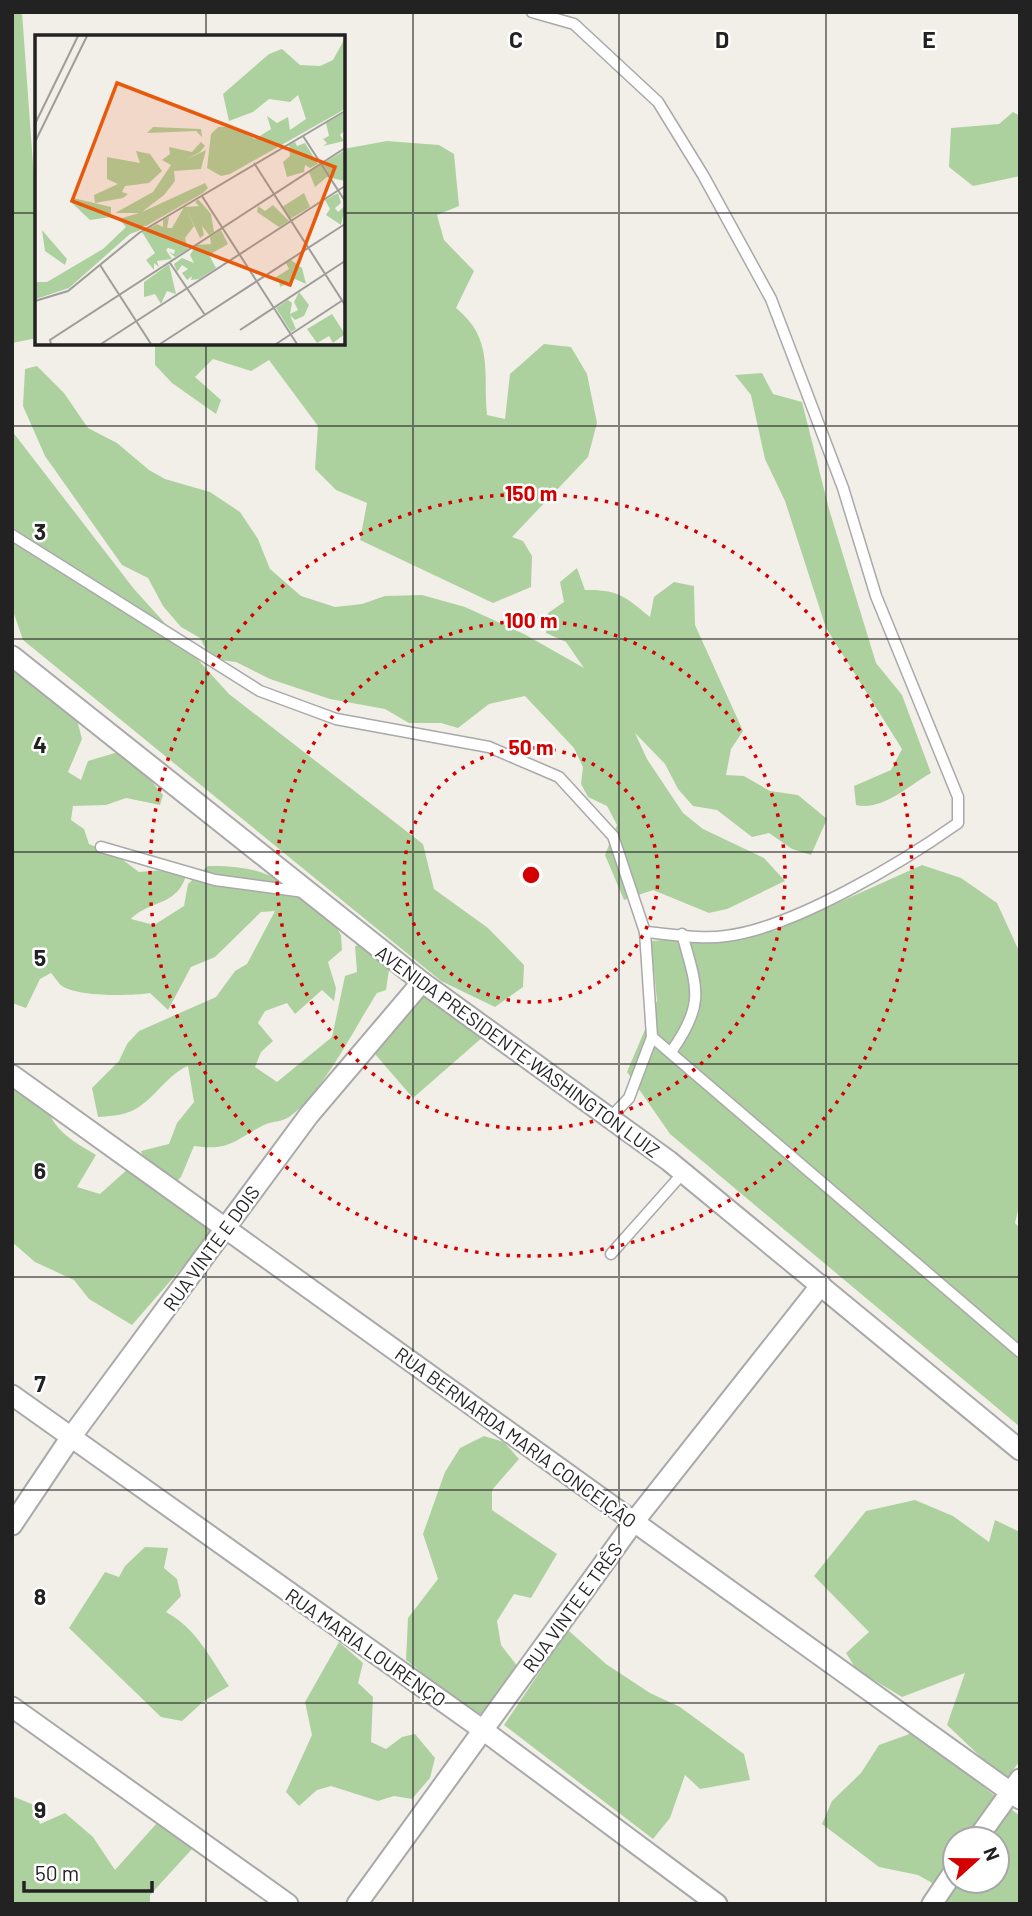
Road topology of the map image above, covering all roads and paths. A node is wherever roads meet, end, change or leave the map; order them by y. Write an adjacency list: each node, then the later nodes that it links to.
1 (532, 12): 7 (lane)
2 (12, 535): 6 (lane)
3 (12, 656): 5 (street, AVENIDA PRESIDENTE WASHINGTON LUIZ)
4 (101, 847): 5 (lane)
5 (304, 892): 8 (street, AVENIDA PRESIDENTE WASHINGTON LUIZ)
6 (645, 932): 7 (lane); 9 (lane)
7 (682, 934): 10 (lane)
8 (422, 982): 12 (street, AVENIDA PRESIDENTE WASHINGTON LUIZ); 14 (street, RUA VINTE E DOIS)
9 (652, 1037): 10 (lane); 12 (lane)
10 (671, 1052): 17 (lane)
11 (12, 1075): 14 (street, RUA BERNARDA MARIA CONCEIÇÃO)
12 (611, 1118): 13 (street, AVENIDA PRESIDENTE WASHINGTON LUIZ)
13 (683, 1173): 15 (lane); 16 (street, AVENIDA PRESIDENTE WASHINGTON LUIZ)
14 (226, 1227): 19 (street, RUA VINTE E DOIS); 21 (street, RUA BERNARDA MARIA CONCEIÇÃO)
15 (611, 1254)
16 (821, 1285): 20 (street, AVENIDA PRESIDENTE WASHINGTON LUIZ); 21 (street, RUA VINTE E TRÊS)
17 (1020, 1352)
18 (12, 1395): 19 (street, RUA MARIA LOURENÇO)
19 (71, 1437): 22 (street, RUA VINTE E DOIS); 24 (street, RUA MARIA LOURENÇO)
20 (1020, 1450)
21 (633, 1523): 24 (street, RUA VINTE E TRÊS); 25 (street, RUA BERNARDA MARIA CONCEIÇÃO)
22 (12, 1525)
23 (12, 1707): 27 (street)
24 (482, 1730): 28 (street, RUA VINTE E TRÊS); 29 (street, RUA MARIA LOURENÇO)
25 (1016, 1790): 26 (street)
26 (988, 1825)
27 (288, 1904)
28 (357, 1904)
29 (717, 1904)

